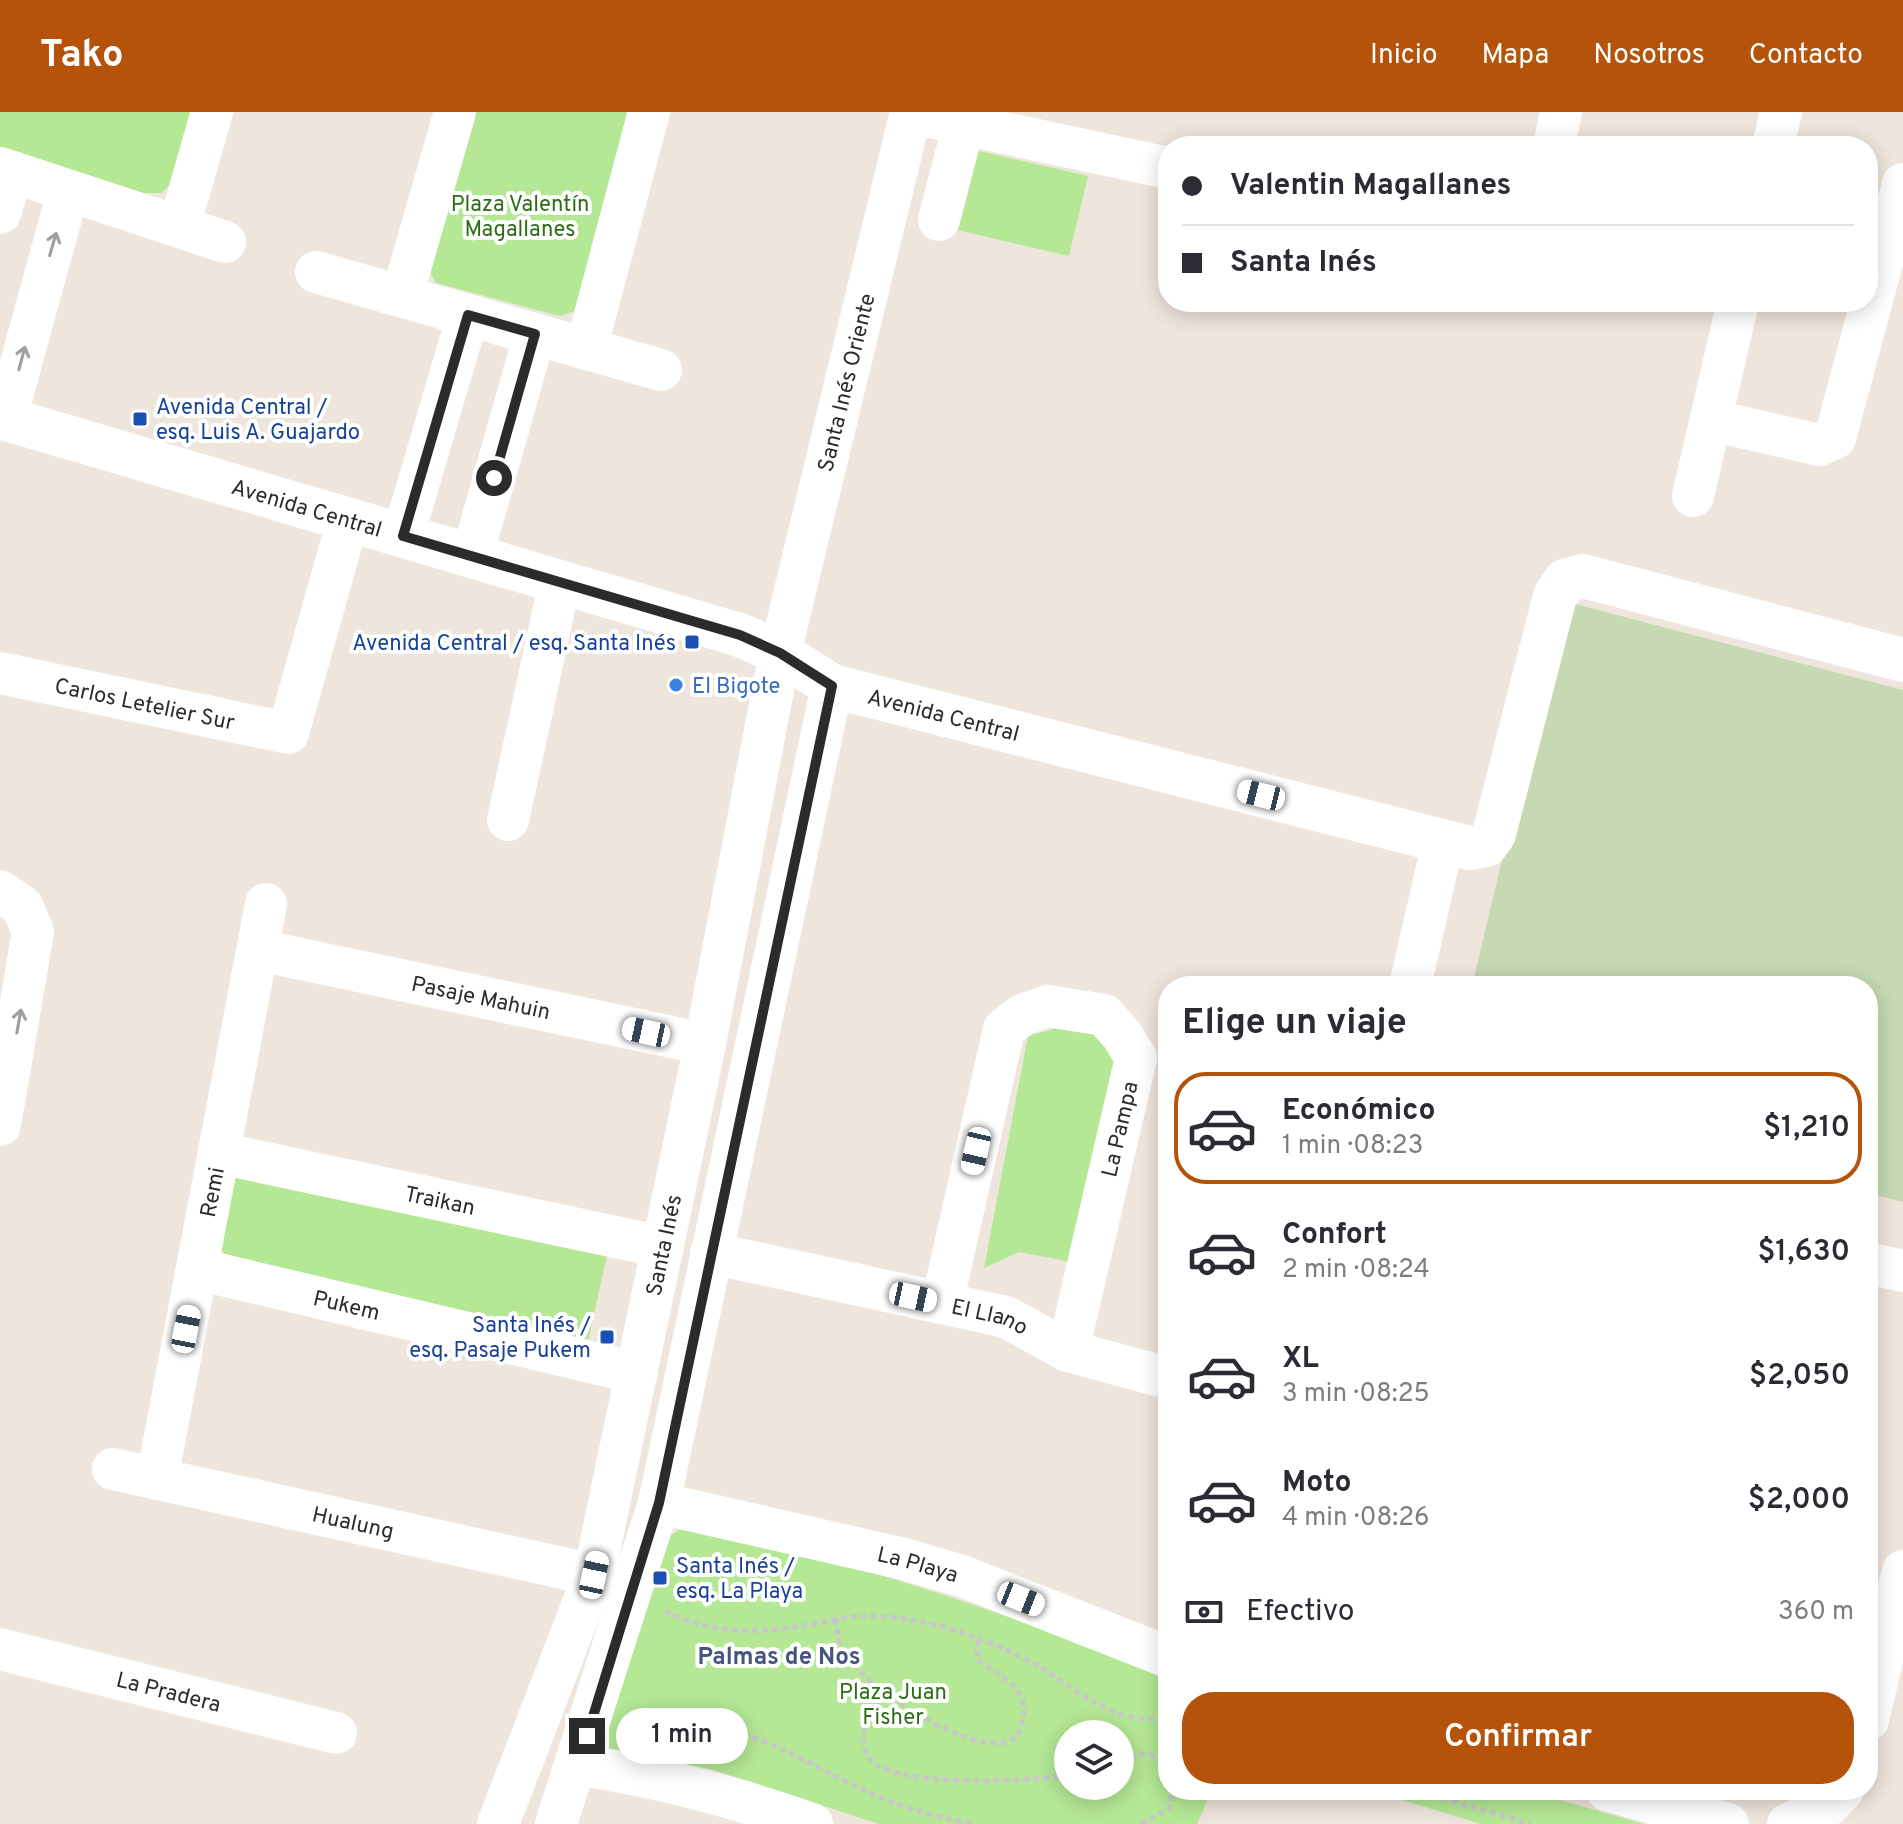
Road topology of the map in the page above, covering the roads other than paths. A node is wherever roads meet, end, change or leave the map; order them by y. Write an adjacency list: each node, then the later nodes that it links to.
1 (212, 112): 16 (street)
2 (455, 112): 20 (street)
3 (649, 112): 25 (street)
4 (1561, 112): 8 (street)
5 (1781, 112): 9 (street)
6 (911, 113): 7 (street); 34 (street, Santa Inés Oriente)
7 (965, 118): 10 (street); 15 (street)
8 (1556, 136)
9 (1775, 136)
10 (1158, 166)
11 (6, 170): 13 (street); 14 (street)
12 (1903, 184): 19 (street)
13 (68, 192): 16 (street); 27 (street, one-way to 13)
14 (0, 213)
15 (939, 220)
16 (179, 227): 17 (street)
17 (225, 242)
18 (316, 272): 20 (street)
19 (1878, 277)
20 (402, 296): 23 (street)
21 (1736, 312): 28 (street)
22 (1869, 312): 28 (street)
23 (468, 315): 24 (street); 31 (street)
24 (535, 334): 25 (street); 32 (street)
25 (586, 349): 26 (street)
26 (661, 370)
27 (3, 418): 30 (street, Avenida Central)
28 (1711, 420): 29 (street)
29 (1693, 496)
30 (348, 520): 31 (street, Avenida Central); 36 (street, Carlos Letelier Sur)
31 (403, 536): 32 (street, Avenida Central)
32 (472, 556): 33 (street, Avenida Central)
33 (560, 581): 34 (street, Avenida Central); 38 (street)
34 (780, 653): 37 (street, Avenida Central); 44 (street, Santa Inés)
35 (1903, 660): 39 (street, Avenida Central)
36 (0, 673)
37 (832, 686): 39 (street, Avenida Central); 48 (street)
38 (508, 820)
39 (1443, 842): 43 (street)
40 (0, 891): 45 (street, one-way to 40)
41 (266, 904): 42 (street, Remi)
42 (258, 950): 44 (street, Pasaje Mahuin); 46 (street, Remi)
43 (1412, 976)
44 (705, 1044): 47 (street, Santa Inés)
45 (0, 1125)
46 (219, 1153): 47 (street, Traikan); 50 (street, Remi)
47 (663, 1247): 54 (street, Santa Inés)
48 (711, 1253): 52 (street, El Llano); 58 (street)
49 (1878, 1265): 51 (street)
50 (197, 1269): 54 (street, Pukem); 57 (street, Remi)
51 (1903, 1271)
52 (942, 1303): 53 (street, El Llano); 53 (street, La Pampa)
53 (1068, 1351): 55 (street, El Llano)
54 (637, 1373): 60 (street, Santa Inés)
55 (1158, 1375)
56 (113, 1469): 57 (street, Hualung)
57 (157, 1479): 60 (street, Hualung)
58 (659, 1503): 62 (street, La Playa); 65 (street)
59 (1903, 1571): 63 (street)
60 (594, 1575): 68 (street, Santa Inés)
61 (0, 1649): 64 (street, La Pradera)
62 (1158, 1653)
63 (1878, 1677)
64 (336, 1733)
65 (577, 1765): 69 (street); 70 (street)
66 (1643, 1800): 71 (street)
67 (1834, 1800): 72 (street)
68 (498, 1824)
69 (556, 1824)
70 (812, 1824)
71 (1728, 1824)
72 (1788, 1824)

